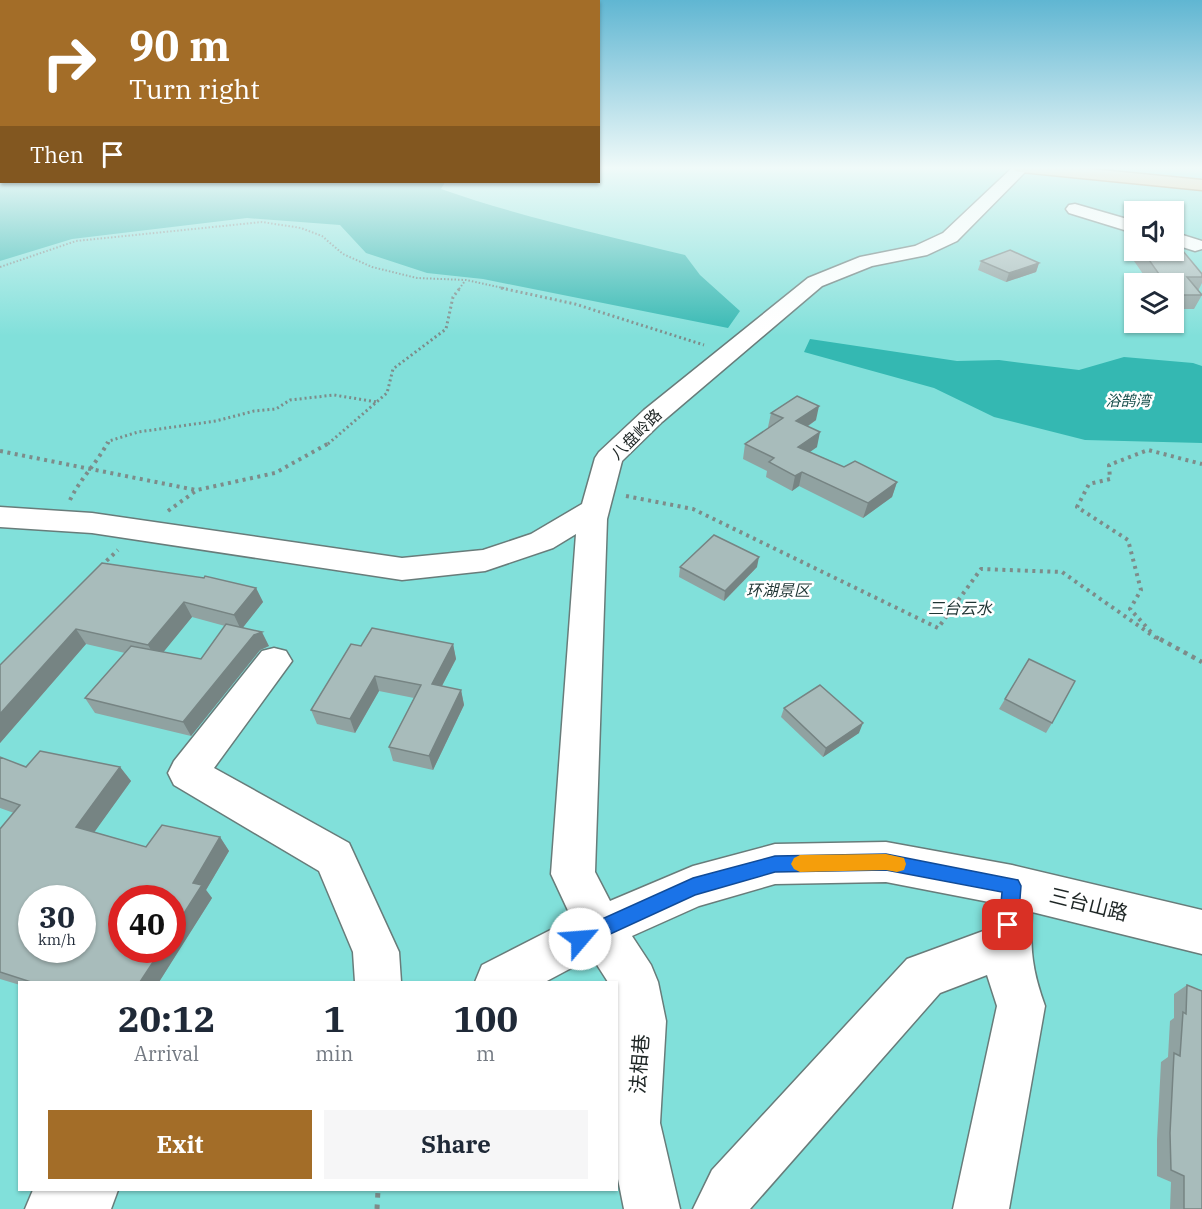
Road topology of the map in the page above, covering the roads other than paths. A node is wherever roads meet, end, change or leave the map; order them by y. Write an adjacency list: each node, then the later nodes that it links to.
1 (964, 223): 4 (street, 八盘岭路)
2 (1184, 242): 3 (street)
3 (1200, 249)
4 (595, 509): 5 (street); 8 (street, 八盘岭路)
5 (0, 517)
6 (274, 661): 11 (street)
7 (1012, 886): 8 (street, 三台山路); 9 (street, 三台山路); 10 (street)
8 (600, 928): 12 (street, 三台山路); 16 (street, 法相巷)
9 (1202, 932)
10 (1007, 945): 14 (street); 17 (street)
11 (378, 981)
12 (501, 981)
13 (89, 1191): 15 (street)
14 (731, 1202)
15 (53, 1209)
16 (652, 1209)
17 (981, 1209)

